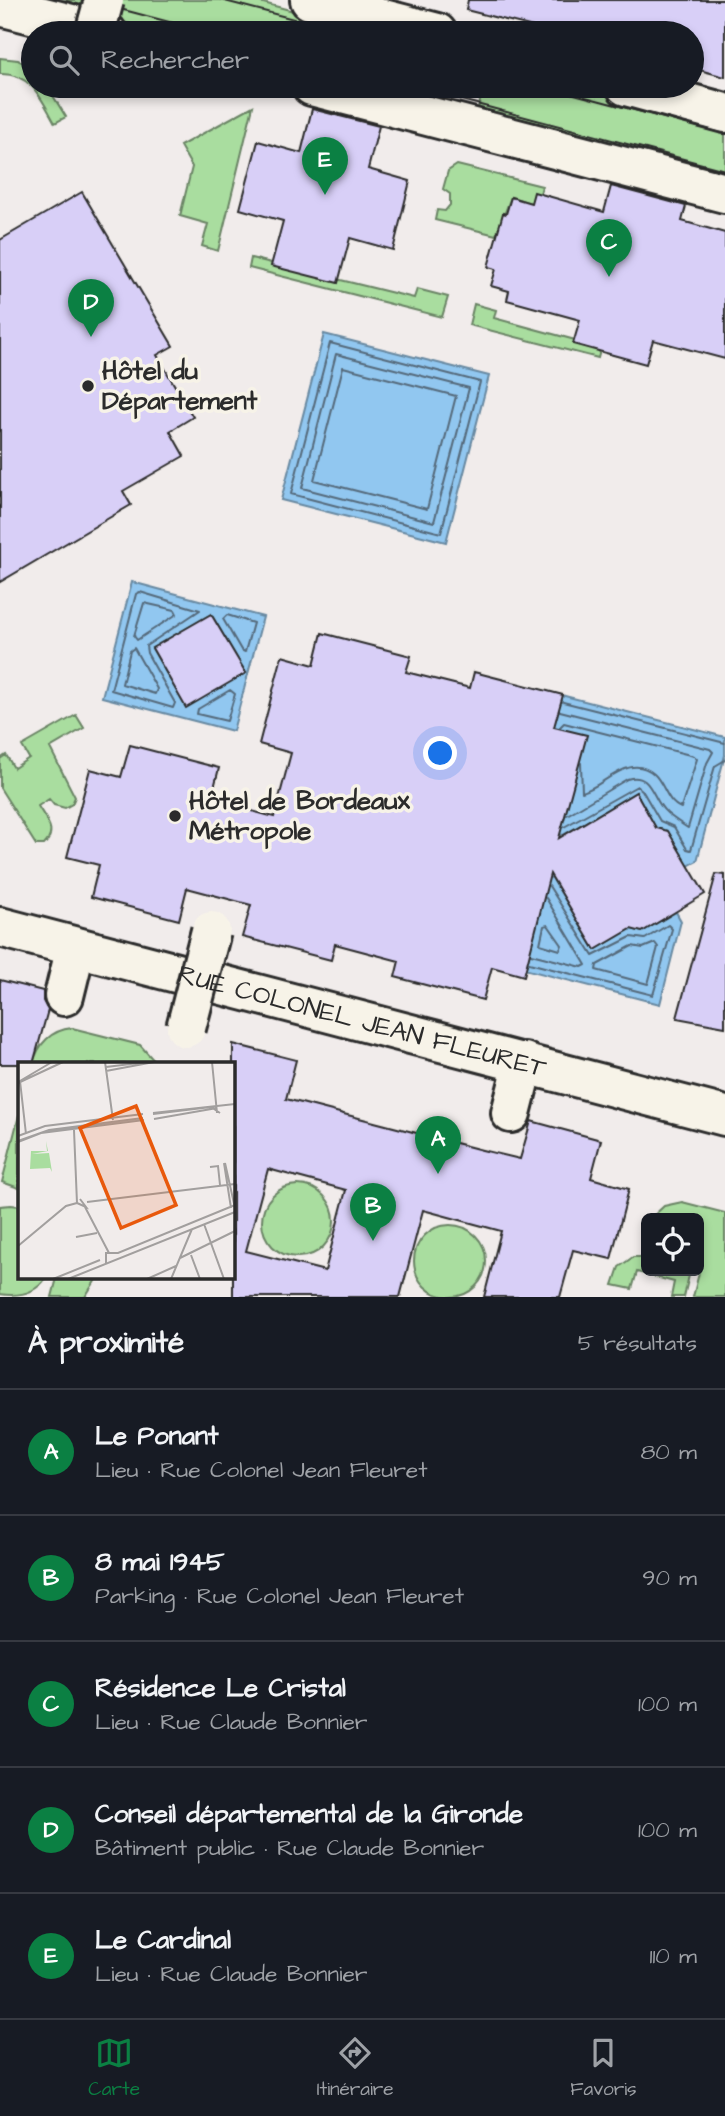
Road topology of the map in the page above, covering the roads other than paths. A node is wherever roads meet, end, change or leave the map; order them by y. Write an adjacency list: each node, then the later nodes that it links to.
1 (104, 0): 5 (street, bridge)
2 (310, 0): 6 (street)
3 (0, 6): 4 (street)
4 (59, 21)
5 (98, 21)
6 (407, 21)
7 (398, 98): 10 (street)
8 (670, 98): 9 (street)
9 (725, 113)
10 (725, 193)
11 (0, 927): 13 (street, RUE COLONEL JEAN FLEURET)
12 (211, 931): 15 (street, bridge)
13 (76, 947): 14 (street); 16 (street, RUE COLONEL JEAN FLEURET)
14 (64, 996)
15 (186, 1028)
16 (524, 1062): 17 (street); 18 (street, RUE COLONEL JEAN FLEURET)
17 (511, 1113)
18 (725, 1116)

